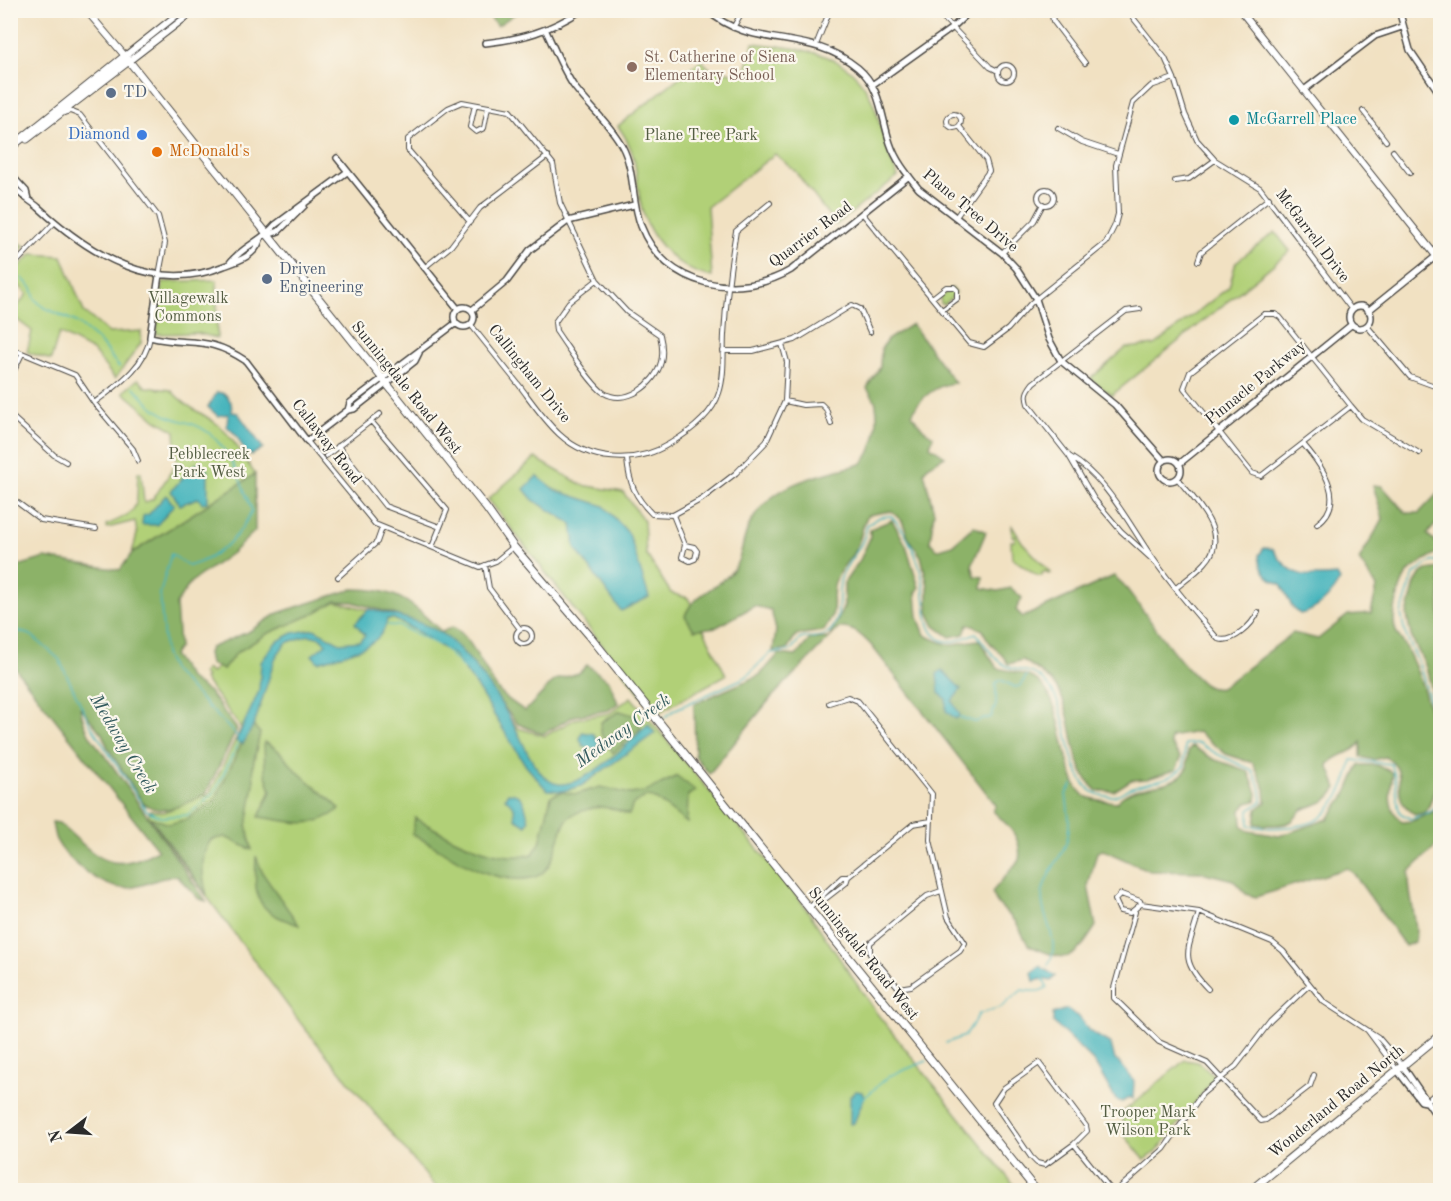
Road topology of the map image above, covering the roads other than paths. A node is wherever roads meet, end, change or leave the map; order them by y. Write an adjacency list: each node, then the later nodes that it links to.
1 (183, 10): 20 (main road)
2 (195, 10): 20 (main road)
3 (582, 10): 17 (street)
4 (706, 10): 15 (street, Plane Tree Drive)
5 (743, 10): 15 (street)
6 (830, 10): 19 (street)
7 (936, 10): 16 (street)
8 (971, 10): 16 (street)
9 (1051, 10): 21 (street)
10 (1127, 10): 23 (street, McGarrell Drive)
11 (1240, 10): 25 (main road)
12 (1399, 10): 14 (street)
13 (88, 13): 20 (main road)
14 (1402, 27): 25 (street); 26 (street)
15 (733, 28): 19 (street, Plane Tree Drive)
16 (952, 28): 22 (street); 24 (street)
17 (546, 31): 18 (street); 52 (street, Quarrier Road)
18 (485, 43)
19 (816, 45): 24 (street, Plane Tree Drive)
20 (125, 60): 27 (main road); 36 (main road); 58 (main road, Sunningdale Road West)
21 (1085, 63)
22 (998, 71): 22 (street)
23 (1174, 78): 38 (street); 41 (street, McGarrell Drive)
24 (872, 85): 45 (street, Plane Tree Drive)
25 (1304, 90): 60 (main road)
26 (1440, 94)
27 (80, 98): 31 (main road); 32 (street)
28 (475, 105): 29 (street); 29 (street); 56 (street)
29 (488, 107): 39 (street)
30 (1363, 111): 35 (street)
31 (60, 114): 32 (street); 36 (main road)
32 (80, 115): 64 (street)
33 (959, 126): 54 (street)
34 (1058, 128): 38 (street)
35 (1386, 141)
36 (10, 149)
37 (1393, 152): 43 (street)
38 (1118, 154): 68 (street)
39 (548, 156): 55 (street); 56 (street)
40 (337, 158): 42 (street)
41 (1215, 159): 46 (street); 48 (street, McGarrell Drive)
42 (347, 172): 58 (street); 62 (street)
43 (1410, 173)
44 (10, 174): 49 (street)
45 (909, 176): 53 (street, Quarrier Road); 54 (street, Plane Tree Drive)
46 (1175, 181)
47 (10, 184): 49 (street)
48 (1269, 198): 61 (street); 73 (street, McGarrell Drive)
49 (28, 199): 57 (street)
50 (770, 202): 66 (street, Callingham Drive)
51 (1042, 204): 51 (street); 59 (street)
52 (634, 205): 55 (street); 66 (street, Quarrier Road)
53 (862, 213): 66 (street, Quarrier Road); 67 (street)
54 (956, 217): 59 (street, Plane Tree Drive)
55 (568, 221): 65 (street); 72 (street)
56 (470, 222): 62 (street)
57 (54, 223): 63 (street); 64 (street)
58 (263, 238): 64 (street); 88 (main road, Sunningdale Road West)
59 (1002, 253): 68 (street, Plane Tree Drive)
60 (1439, 257): 74 (street)
61 (1198, 261)
62 (423, 268): 69 (street)
63 (10, 269)
64 (159, 276): 80 (street)
65 (597, 280): 65 (street)
66 (727, 288): 83 (street, Callingham Drive)
67 (932, 298): 70 (street); 70 (street)
68 (1036, 299): 70 (street); 86 (street, Plane Tree Drive)
69 (458, 309): 72 (street); 75 (street)
70 (942, 309)
71 (1140, 309): 86 (street)
72 (472, 310): 76 (street)
73 (1352, 310): 74 (street); 77 (street)
74 (1368, 311): 78 (street)
75 (456, 323): 76 (street); 88 (street)
76 (471, 325): 104 (street, Callingham Drive)
77 (1351, 325): 78 (street); 85 (street, Pinnacle Parkway)
78 (1367, 326): 89 (street)
79 (870, 332): 81 (street)
80 (150, 337): 91 (street); 98 (street, Callaway Road)
81 (782, 344): 83 (street); 90 (street)
82 (10, 348): 84 (street)
83 (723, 351): 104 (street, Callingham Drive)
84 (22, 354): 87 (street); 91 (street)
85 (1311, 356): 92 (street); 97 (street, Pinnacle Parkway); 97 (street)
86 (1061, 362): 103 (street); 106 (street, Plane Tree Drive)
87 (10, 379)
88 (384, 381): 98 (street); 112 (main road, Sunningdale Road West)
89 (1440, 388)
90 (784, 401): 96 (street); 111 (street)
91 (94, 403): 105 (street)
92 (1350, 406): 99 (street); 101 (street)
93 (10, 414): 107 (street)
94 (380, 414): 95 (street)
95 (371, 421): 100 (street); 114 (street)
96 (831, 424)
97 (1219, 431): 99 (street); 108 (street, Pinnacle Parkway)
98 (307, 441): 115 (street, Callaway Road)
99 (1304, 445): 113 (street)
100 (338, 446): 102 (street); 114 (street)
101 (1419, 453)
102 (326, 456)
103 (1069, 456): 120 (street); 120 (street)
104 (627, 459): 111 (street)
105 (138, 461)
106 (1164, 461): 108 (street); 109 (street)
107 (66, 462)
108 (1179, 464): 109 (street)
109 (1177, 478): 124 (street)
110 (10, 497): 116 (street)
111 (673, 515): 117 (street)
112 (492, 516): 118 (main road, Sunningdale Road West); 122 (main road, Sunningdale Road West)
113 (1317, 524)
114 (440, 527): 119 (street)
115 (382, 528): 119 (street, Callaway Road); 123 (street)
116 (96, 529)
117 (685, 545): 117 (street)
118 (513, 546): 121 (street); 122 (main road, Sunningdale Road West)
119 (432, 548): 121 (street, Callaway Road)
120 (1155, 562): 124 (street)
121 (485, 565): 126 (street)
122 (534, 568): 131 (main road, Sunningdale Road West)
123 (338, 576)
124 (1176, 588): 125 (street)
125 (1258, 612)
126 (520, 629): 126 (street)
127 (829, 702): 128 (street)
128 (931, 821): 129 (street); 131 (street)
129 (941, 891): 129 (street)
130 (1141, 904): 132 (street); 132 (street); 133 (street)
131 (809, 908): 144 (main road, Sunningdale Road West)
132 (1135, 912): 139 (street)
133 (1200, 912): 134 (street); 135 (street)
134 (1309, 985): 137 (street); 139 (street)
135 (1208, 989)
136 (1440, 1035): 137 (main road, Wonderland Road North)
137 (1399, 1068): 141 (street); 147 (main road, Wonderland Road North)
138 (1314, 1075): 139 (street)
139 (1222, 1078): 146 (street)
140 (1440, 1089): 141 (street)
141 (1426, 1102): 142 (street)
142 (1440, 1121)
143 (1074, 1144): 143 (street); 145 (street)
144 (1036, 1191)
145 (1111, 1191)
146 (1116, 1191)
147 (1251, 1191)

